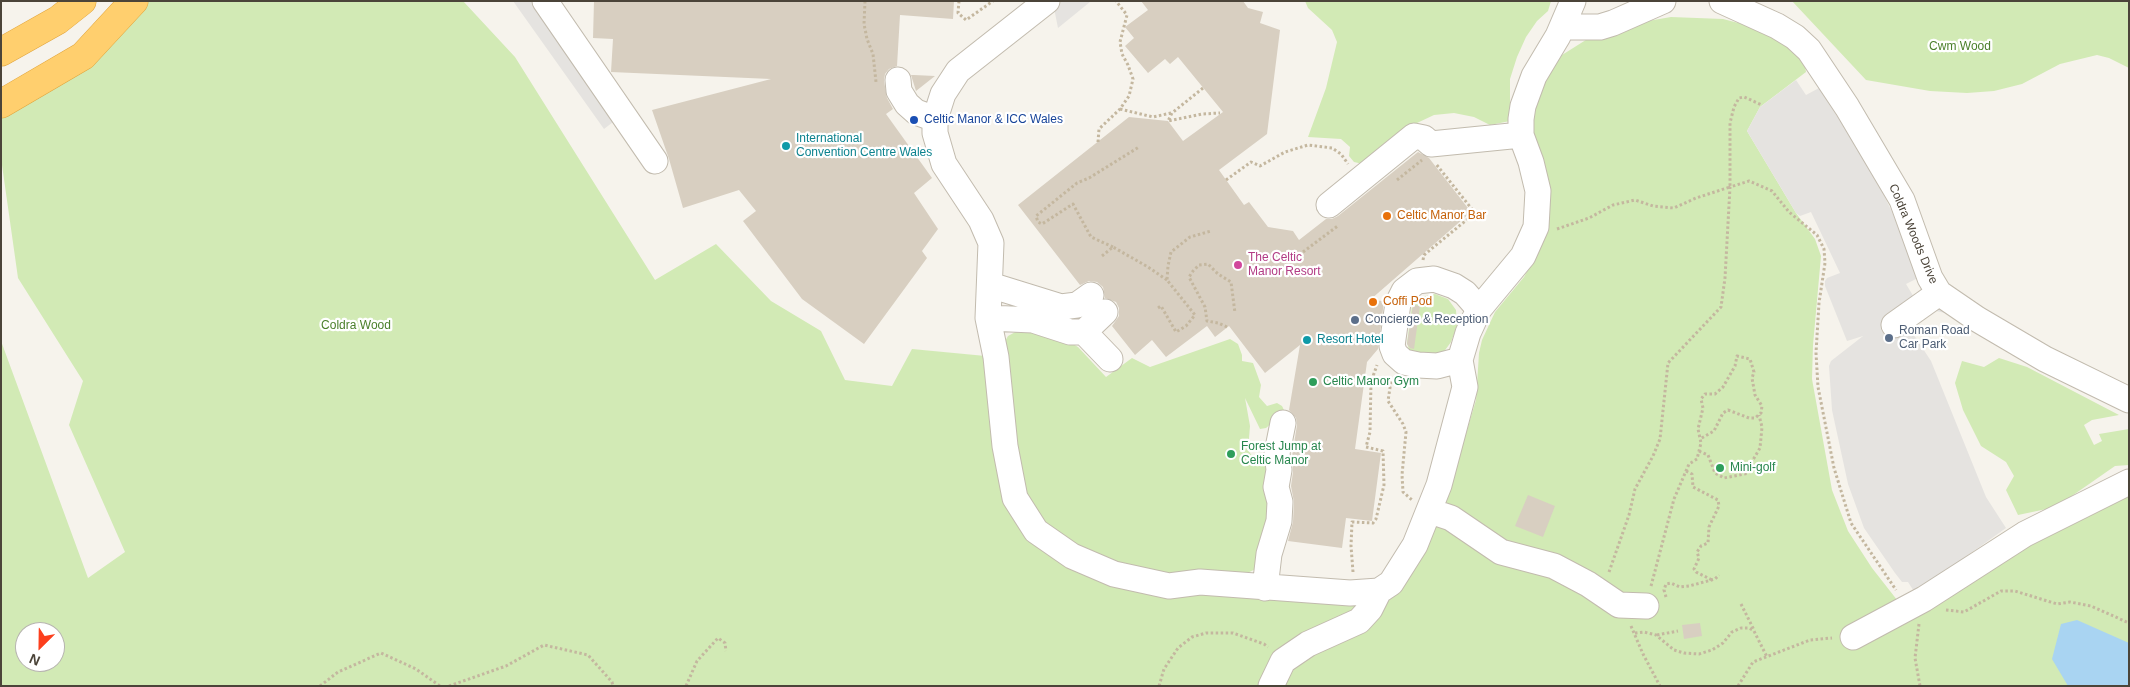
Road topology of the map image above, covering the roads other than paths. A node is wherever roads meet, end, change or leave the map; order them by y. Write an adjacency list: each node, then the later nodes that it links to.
1 (60, 1): 10 (highway)
2 (82, 1): 10 (highway)
3 (134, 1): 13 (highway)
4 (545, 1): 16 (lane)
5 (1047, 1): 14 (lane)
6 (1573, 1): 9 (lane)
7 (1663, 1): 9 (lane)
8 (1722, 1): 19 (lane, Coldra Woods Drive)
9 (1562, 27): 15 (lane)
10 (36, 31): 11 (highway)
11 (1, 52)
12 (898, 80): 14 (lane)
13 (1, 104)
14 (935, 119): 18 (lane)
15 (1521, 135): 17 (lane); 20 (lane)
16 (655, 161)
17 (1335, 214)
18 (990, 285): 21 (lane); 23 (lane)
19 (1939, 293): 22 (lane); 26 (lane, Coldra Woods Drive)
20 (1479, 309): 25 (lane); 25 (lane)
21 (988, 318): 23 (lane); 30 (lane)
22 (1894, 325)
23 (1084, 332): 24 (lane)
24 (1110, 359)
25 (1460, 360): 29 (lane)
26 (2129, 400)
27 (1283, 423): 30 (lane)
28 (2129, 482): 33 (lane)
29 (1431, 508): 31 (lane); 32 (lane)
30 (1265, 588): 31 (lane)
31 (1369, 591): 34 (lane)
32 (1656, 603)
33 (1853, 637)
34 (1271, 686)

